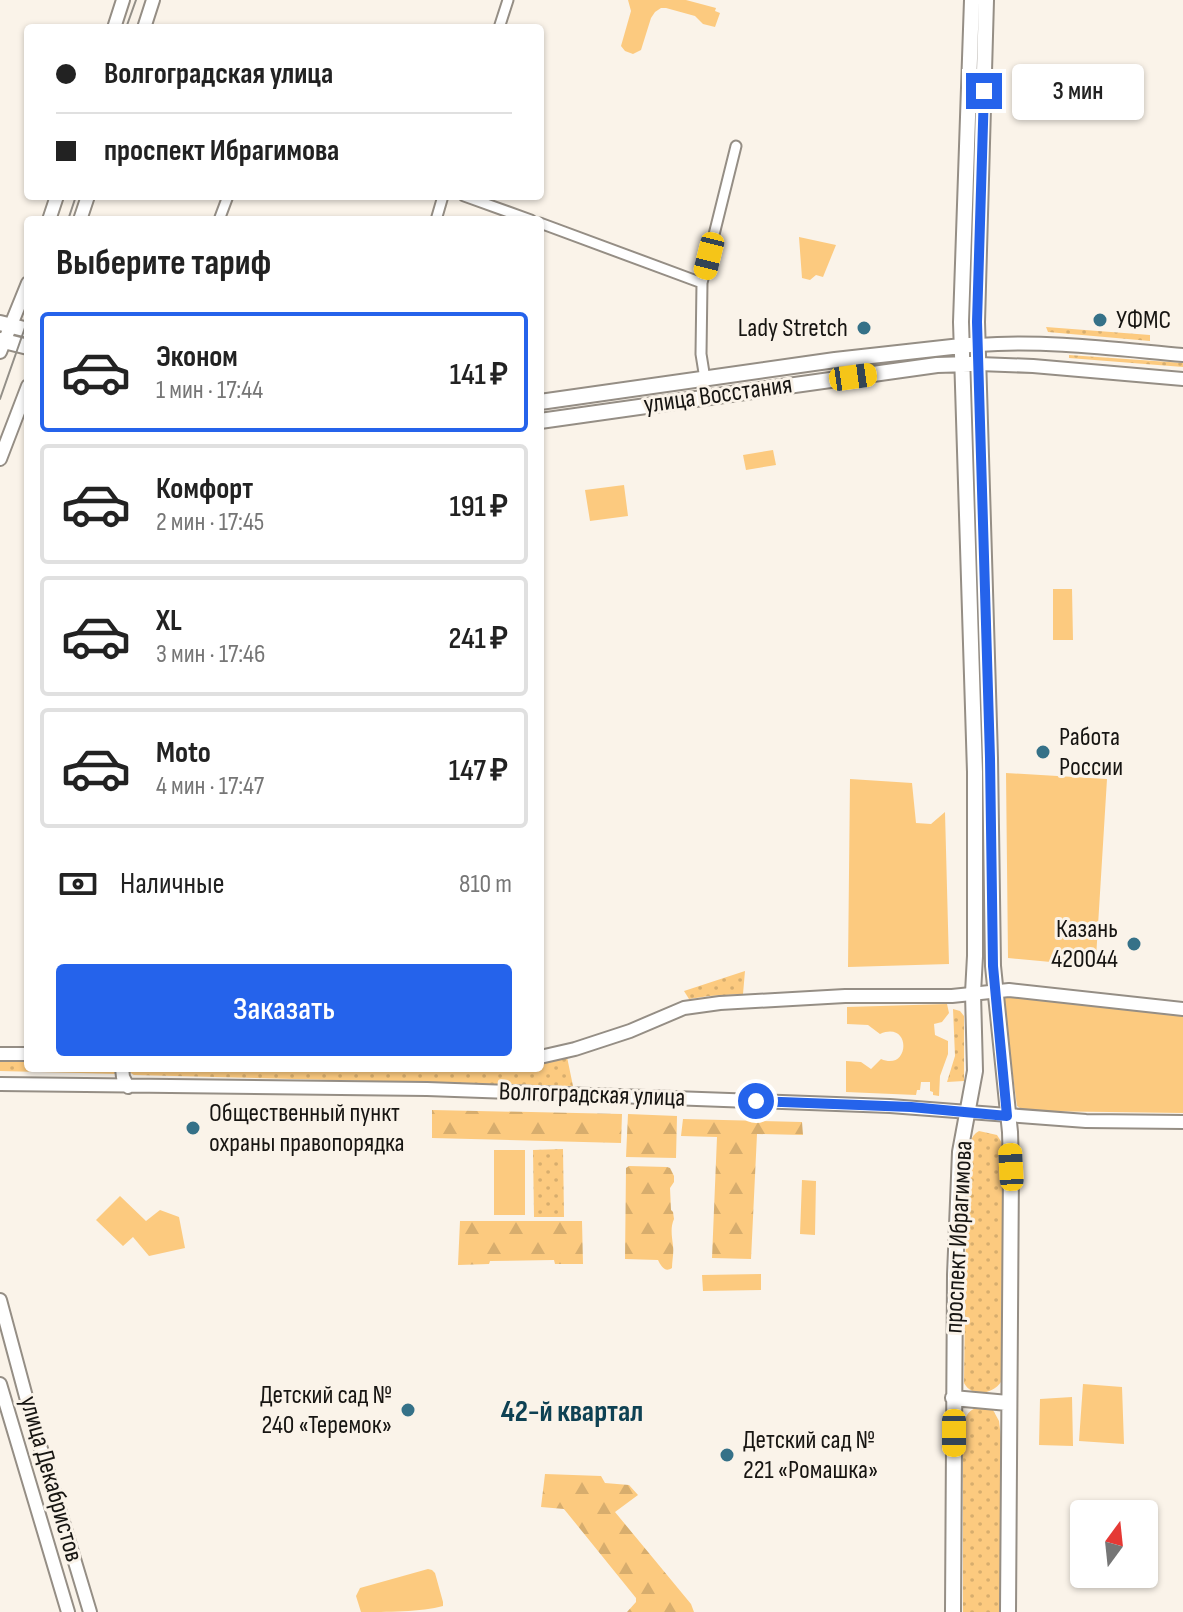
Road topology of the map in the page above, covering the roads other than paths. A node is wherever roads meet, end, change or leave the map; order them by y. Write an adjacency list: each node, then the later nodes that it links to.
1 (123, 0): 6 (main road)
2 (153, 0): 7 (main road)
3 (508, 0): 8 (street)
4 (972, 0): 18 (main road, проспект Ибрагимова)
5 (986, 0): 17 (main road, проспект Ибрагимова)
6 (115, 24)
7 (145, 24)
8 (500, 24)
9 (736, 146): 13 (street)
10 (475, 200): 11 (street)
11 (520, 216)
12 (544, 224): 13 (street)
13 (702, 283): 25 (street)
14 (24, 290): 15 (main road)
15 (5, 325): 16 (main road)
16 (1, 344): 20 (main road)
17 (978, 345): 18 (main road, улица Восстания); 19 (main road, улица Восстания); 22 (main road, проспект Ибрагимова)
18 (961, 346): 23 (main road, проспект Ибрагимова); 25 (main road, улица Восстания)
19 (1075, 346): 21 (main road, улица Восстания); 24 (main road)
20 (24, 347)
21 (1183, 355)
22 (979, 364): 23 (main road, улица Восстания); 24 (main road, улица Восстания); 31 (main road, проспект Ибрагимова)
23 (962, 365): 29 (main road, улица Восстания); 32 (main road, проспект Ибрагимова)
24 (1076, 370): 26 (main road, улица Восстания)
25 (705, 379): 28 (main road, улица Восстания)
26 (1183, 379)
27 (24, 396): 30 (main road)
28 (544, 401)
29 (544, 420)
30 (0, 459)
31 (996, 992): 32 (main road, Волгоградская улица); 33 (main road, Волгоградская улица); 41 (main road, проспект Ибрагимова)
32 (973, 993): 36 (main road, Волгоградская улица); 40 (main road, проспект Ибрагимова)
33 (1183, 1009)
34 (0, 1054): 35 (main road)
35 (24, 1054)
36 (544, 1056)
37 (122, 1072): 39 (main road)
38 (0, 1084): 39 (main road, Волгоградская улица)
39 (128, 1087): 40 (main road, Волгоградская улица)
40 (968, 1112): 41 (main road, Волгоградская улица); 45 (main road, проспект Ибрагимова)
41 (1007, 1116): 42 (main road, Волгоградская улица); 46 (main road, проспект Ибрагимова)
42 (1183, 1122)
43 (0, 1300): 48 (main road, улица Декабристов)
44 (0, 1384): 47 (main road, улица Декабристов)
45 (953, 1398): 46 (main road); 49 (main road, проспект Ибрагимова)
46 (1008, 1403): 50 (main road, проспект Ибрагимова)
47 (68, 1612)
48 (90, 1612)
49 (953, 1612)
50 (1008, 1612)

